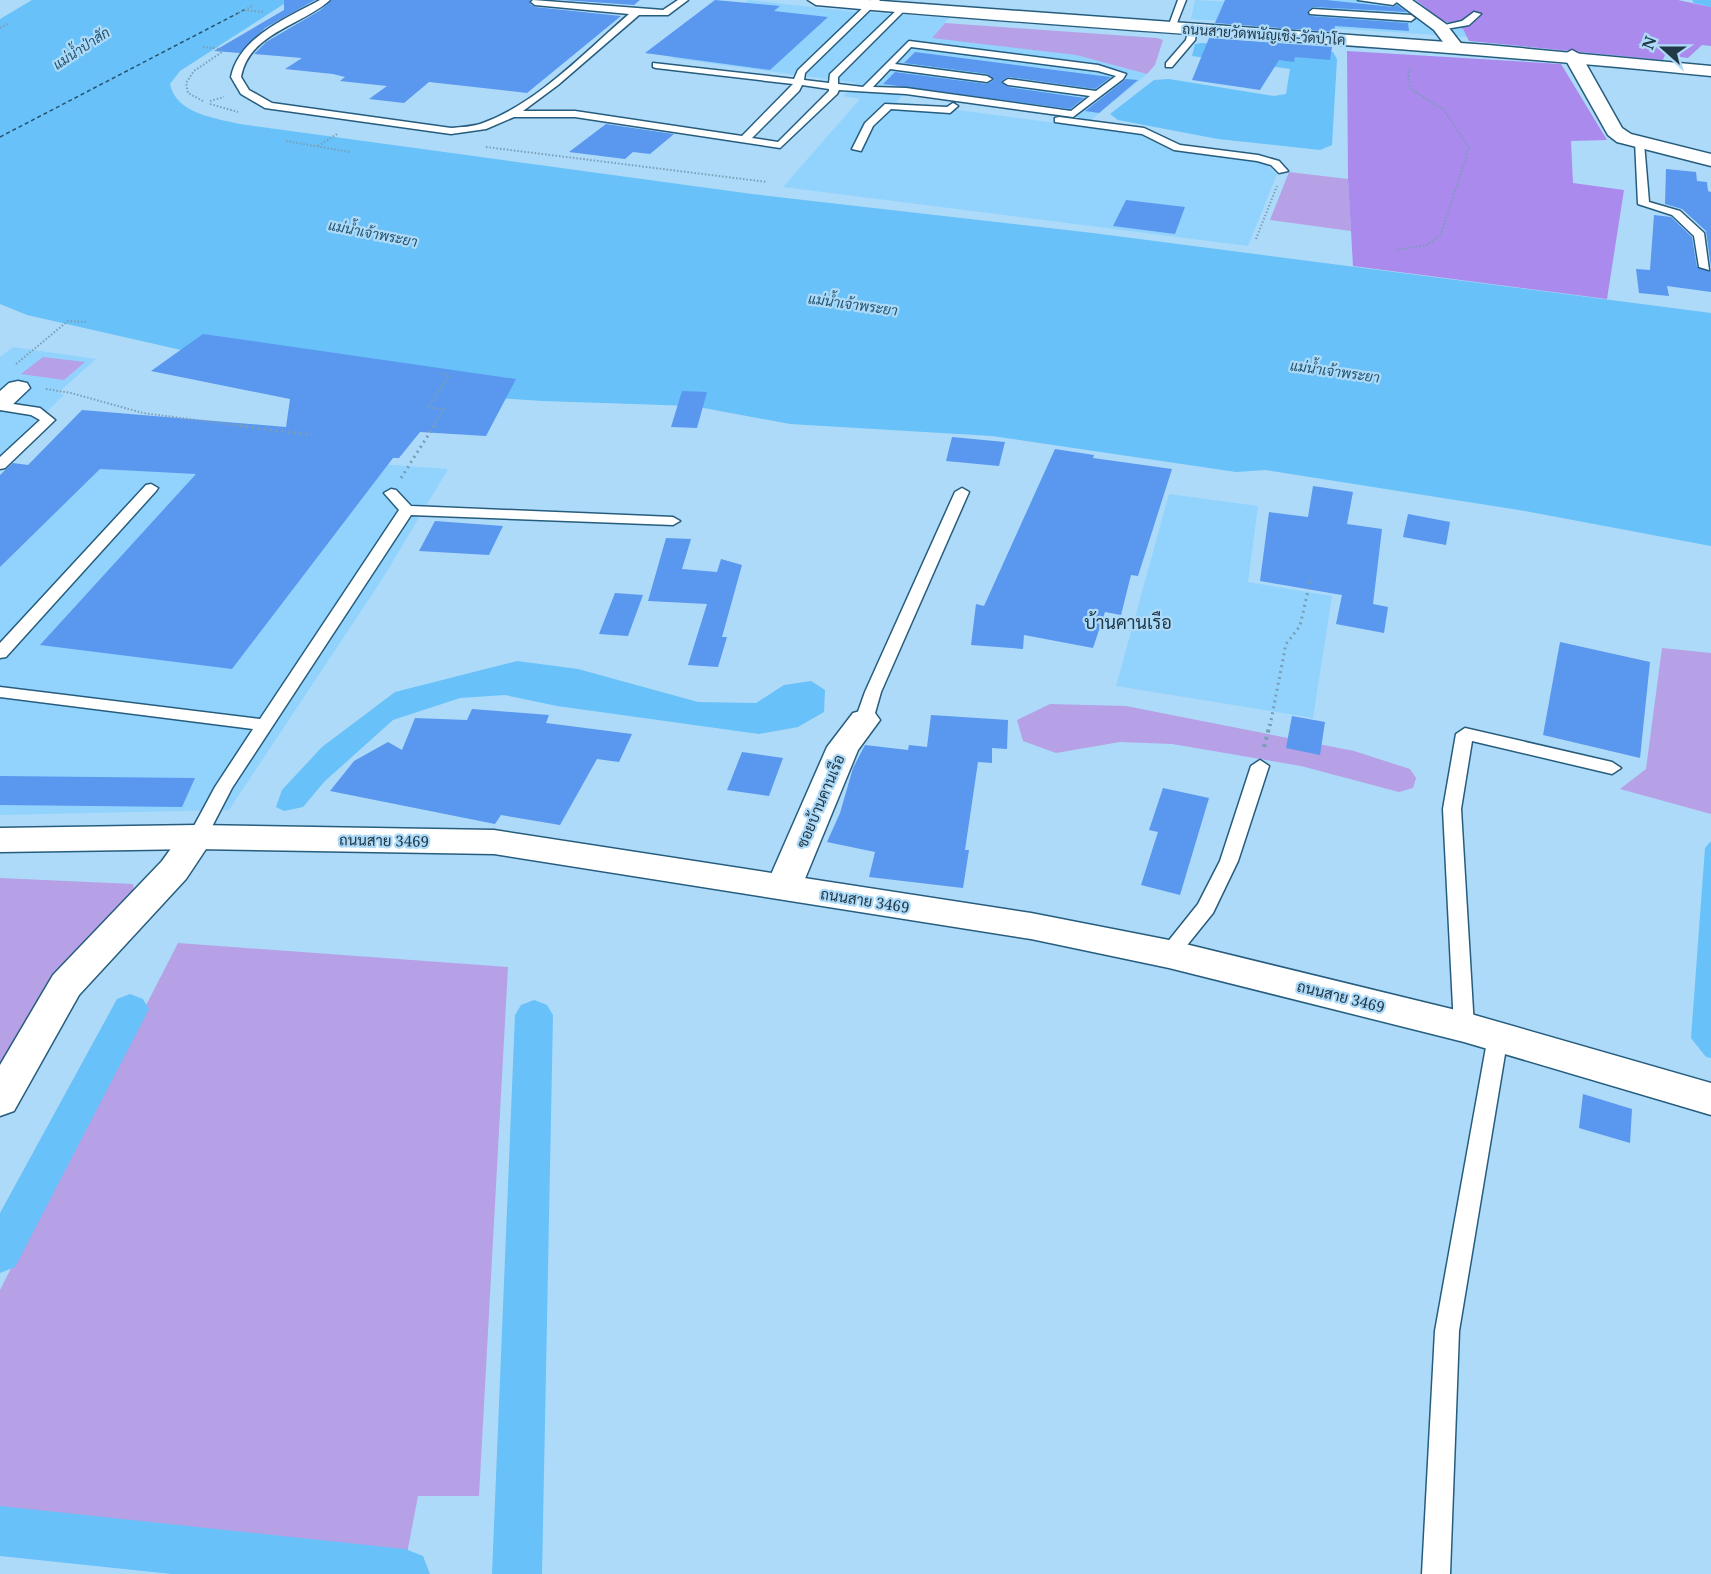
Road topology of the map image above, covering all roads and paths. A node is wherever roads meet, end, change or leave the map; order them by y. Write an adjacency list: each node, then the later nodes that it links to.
1 (326, 0): 39 (lane)
2 (684, 0): 12 (lane)
3 (816, 0): 9 (street, ถนนสายวัดพนัญเชิง-วัดป่าโค)
4 (1182, 0): 21 (lane)
5 (1332, 0): 14 (lane)
6 (1362, 0): 7 (lane)
7 (1397, 1): 20 (street)
8 (535, 2): 12 (lane)
9 (874, 3): 11 (street, ถนนสายวัดพนัญเชิง-วัดป่าโค); 32 (lane)
10 (254, 5): 16 (path)
11 (902, 8): 21 (street, ถนนสายวัดพนัญเชิง-วัดป่าโค); 34 (lane)
12 (638, 12): 39 (lane)
13 (1313, 12): 14 (lane)
14 (1333, 13): 17 (lane)
15 (1477, 14): 20 (lane)
16 (235, 15)
17 (1411, 18)
18 (9, 23): 19 (path)
19 (1, 27)
20 (1440, 27): 24 (street)
21 (1170, 28): 22 (street, ถนนสายวัดพนัญเชิง-วัดป่าโค)
22 (1192, 29): 23 (street, ถนนสายวัดพนัญเชิง-วัดป่าโค); 28 (lane)
23 (1385, 42): 24 (street, ถนนสายวัดพนัญเชิง-วัดป่าโค); 52 (path)
24 (1455, 46): 26 (street, ถนนสายวัดพนัญเชิง-วัดป่าโค)
25 (203, 47): 37 (path)
26 (1572, 56): 30 (street, ถนนสายวัดพนัญเชิง-วัดป่าโค); 43 (street)
27 (656, 65): 32 (lane)
28 (1169, 65)
29 (887, 66): 31 (lane); 35 (lane); 36 (lane)
30 (1711, 71)
31 (987, 79)
32 (798, 82): 34 (lane); 41 (lane)
33 (1008, 82): 36 (lane)
34 (833, 89): 35 (lane); 38 (lane); 41 (lane)
35 (865, 90): 36 (lane)
36 (1099, 94)
37 (203, 101)
38 (953, 106): 46 (lane); 49 (lane)
39 (513, 114): 41 (lane)
40 (342, 130): 45 (path)
41 (744, 140)
42 (286, 141): 45 (path)
43 (1639, 143): 48 (street); 53 (lane)
44 (482, 146): 50 (path)
45 (318, 147): 47 (path)
46 (857, 149)
47 (350, 152)
48 (1711, 160)
49 (1283, 171): 51 (path)
50 (767, 182)
51 (1256, 239)
52 (1395, 250)
53 (1705, 267)
54 (87, 322): 55 (path)
55 (33, 350)
56 (438, 373): 62 (path)
57 (6, 399): 58 (path); 59 (lane)
58 (312, 435)
59 (0, 465)
60 (152, 488): 66 (lane)
61 (962, 492): 68 (lane)
62 (391, 493): 63 (lane)
63 (407, 510): 64 (lane); 69 (lane)
64 (673, 521)
65 (1311, 577): 70 (path)
66 (0, 653)
67 (0, 692): 69 (lane)
68 (864, 720): 75 (street, ซอยบ้านคานเรือ)
69 (265, 725): 73 (lane)
70 (1267, 731)
71 (1260, 766): 76 (lane)
72 (1612, 768): 77 (lane)
73 (197, 837): 74 (street, ถนนสาย 3469); 75 (street, ถนนสาย 3469); 80 (street)
74 (0, 840)
75 (784, 886): 76 (street, ถนนสาย 3469)
76 (1169, 954): 77 (street, ถนนสาย 3469)
77 (1464, 1027): 78 (street, ถนนสาย 3469)
78 (1498, 1036): 79 (street, ถนนสาย 3469); 81 (lane)
79 (1711, 1099)
80 (0, 1100)
81 (1436, 1574)

